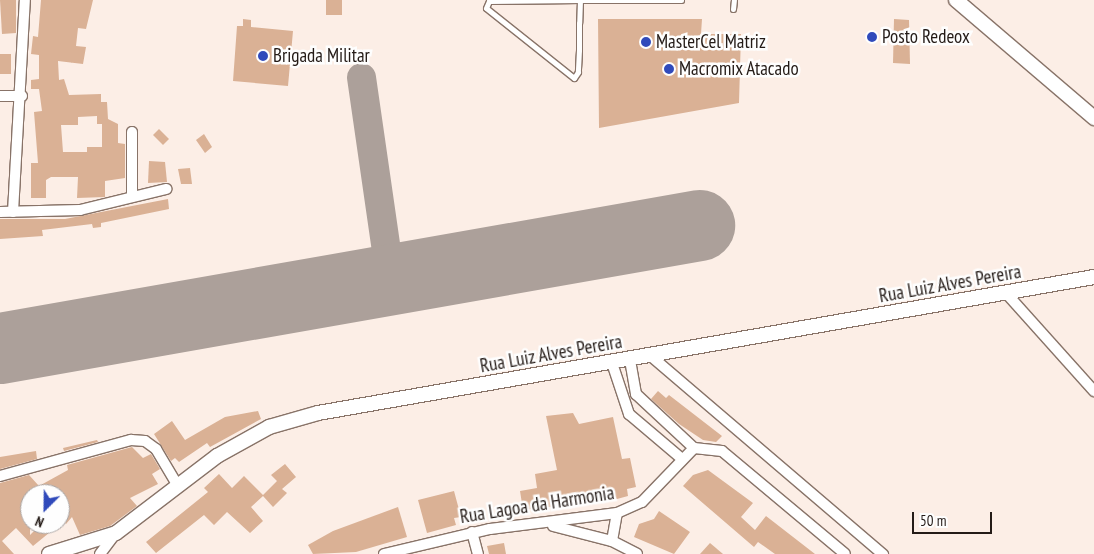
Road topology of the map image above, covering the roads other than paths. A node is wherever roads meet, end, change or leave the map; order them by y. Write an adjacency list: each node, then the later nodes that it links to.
1 (25, 0): 8 (street)
2 (580, 0): 2 (lane); 3 (lane)
3 (680, 0)
4 (734, 0): 6 (lane)
5 (956, 0): 9 (street)
6 (733, 9)
7 (0, 96): 8 (street)
8 (22, 96): 14 (street)
9 (1094, 118)
10 (132, 132): 12 (street)
11 (166, 189): 12 (street)
12 (132, 197): 14 (street)
13 (0, 212): 14 (street)
14 (13, 212)
15 (1094, 277): 16 (street, Rua Luiz Alves Pereira)
16 (1006, 293): 17 (street, Rua Luiz Alves Pereira); 20 (street)
17 (652, 357): 18 (street, Rua Luiz Alves Pereira); 40 (street)
18 (630, 360): 19 (street, Rua Luiz Alves Pereira); 21 (street)
19 (612, 363): 22 (street); 28 (street, Rua Luiz Alves Pereira)
20 (1094, 391)
21 (636, 394): 22 (street); 23 (street)
22 (622, 403): 24 (street)
23 (657, 418): 24 (street); 25 (street)
24 (647, 430): 26 (street)
25 (694, 448): 26 (street, Rua Lagoa da Harmonia); 39 (street)
26 (682, 459): 29 (street, Rua Lagoa da Harmonia)
27 (0, 476): 28 (street)
28 (178, 486): 32 (street, Rua Luiz Alves Pereira)
29 (617, 513): 30 (street, Rua Lagoa da Harmonia); 33 (street)
30 (545, 524): 31 (street, Rua Lagoa da Harmonia); 33 (street)
31 (472, 532): 36 (street, Rua Lagoa da Harmonia); 37 (street)
32 (116, 534): 34 (street, Rua Luiz Alves Pereira); 35 (street)
33 (612, 540): 38 (street)
34 (49, 554)
35 (100, 554)
36 (384, 554)
37 (478, 554)
38 (637, 554)
39 (845, 554)
40 (884, 554)

